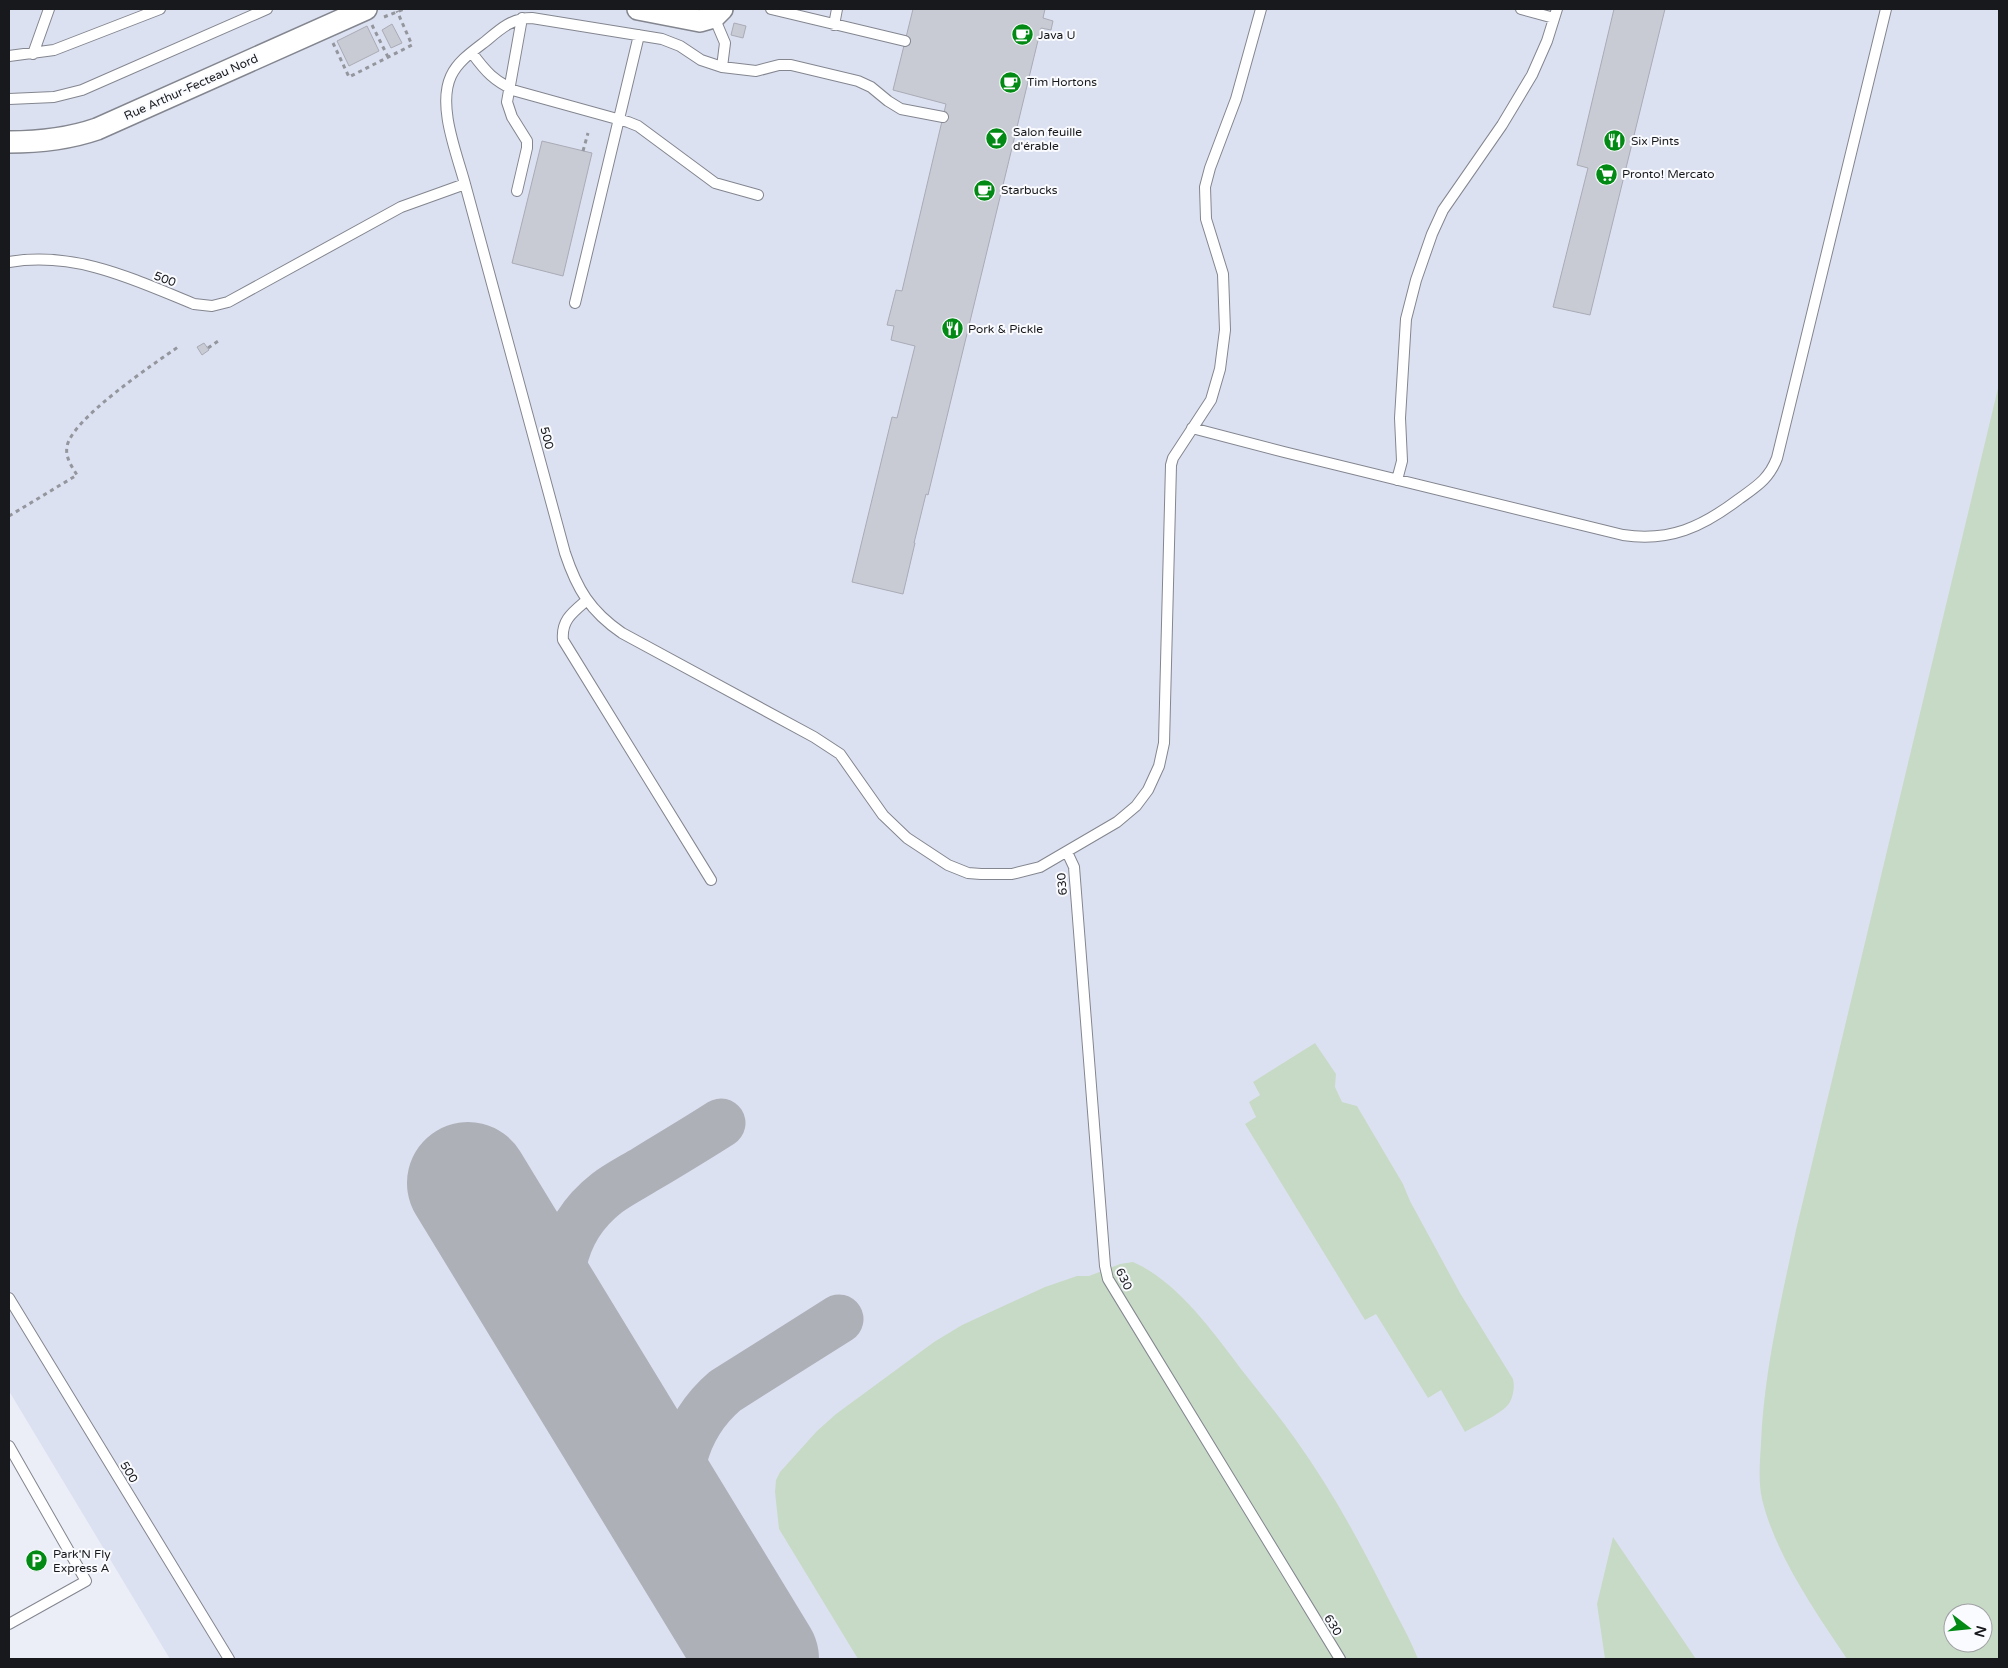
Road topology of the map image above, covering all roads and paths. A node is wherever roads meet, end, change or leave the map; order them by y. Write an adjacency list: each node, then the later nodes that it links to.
1 (49, 9): 22 (lane)
2 (160, 9): 22 (lane)
3 (267, 9): 27 (lane)
4 (638, 9): 11 (street)
5 (771, 9): 15 (lane)
6 (837, 9): 15 (lane)
7 (1261, 9): 41 (lane, 500)
8 (1521, 9): 12 (lane)
9 (1886, 9): 42 (lane)
10 (397, 11): 24 (path)
11 (718, 13): 25 (lane)
12 (1556, 13): 42 (lane)
13 (368, 14): 18 (path); 31 (street, Rue Arthur-Fecteau Nord)
14 (522, 18): 16 (lane); 21 (lane, 500); 26 (lane)
15 (834, 24): 19 (lane)
16 (639, 35): 25 (lane); 29 (lane)
17 (331, 40): 24 (path)
18 (380, 41): 20 (path); 24 (path)
19 (905, 41)
20 (375, 44)
21 (472, 53): 26 (lane); 33 (lane, 500)
22 (33, 54): 23 (lane)
23 (9, 56)
24 (388, 57)
25 (722, 67): 28 (lane)
26 (508, 87): 29 (lane); 34 (lane)
27 (9, 99)
28 (943, 117)
29 (619, 118): 35 (lane); 37 (lane)
30 (588, 133): 32 (path)
31 (9, 142)
32 (583, 151)
33 (465, 184): 36 (lane, 500); 44 (lane, 500)
34 (517, 191)
35 (758, 195)
36 (9, 262)
37 (575, 303)
38 (221, 339): 40 (path)
39 (178, 346): 43 (path)
40 (208, 348)
41 (1192, 428): 42 (lane); 45 (lane, 500)
42 (1398, 480)
43 (9, 516)
44 (587, 600): 45 (lane, 500); 46 (lane)
45 (1067, 852): 51 (lane, 630)
46 (711, 880)
47 (9, 1298): 50 (lane, 500)
48 (9, 1446): 49 (lane)
49 (9, 1624)
50 (229, 1659)
51 (1340, 1659)

